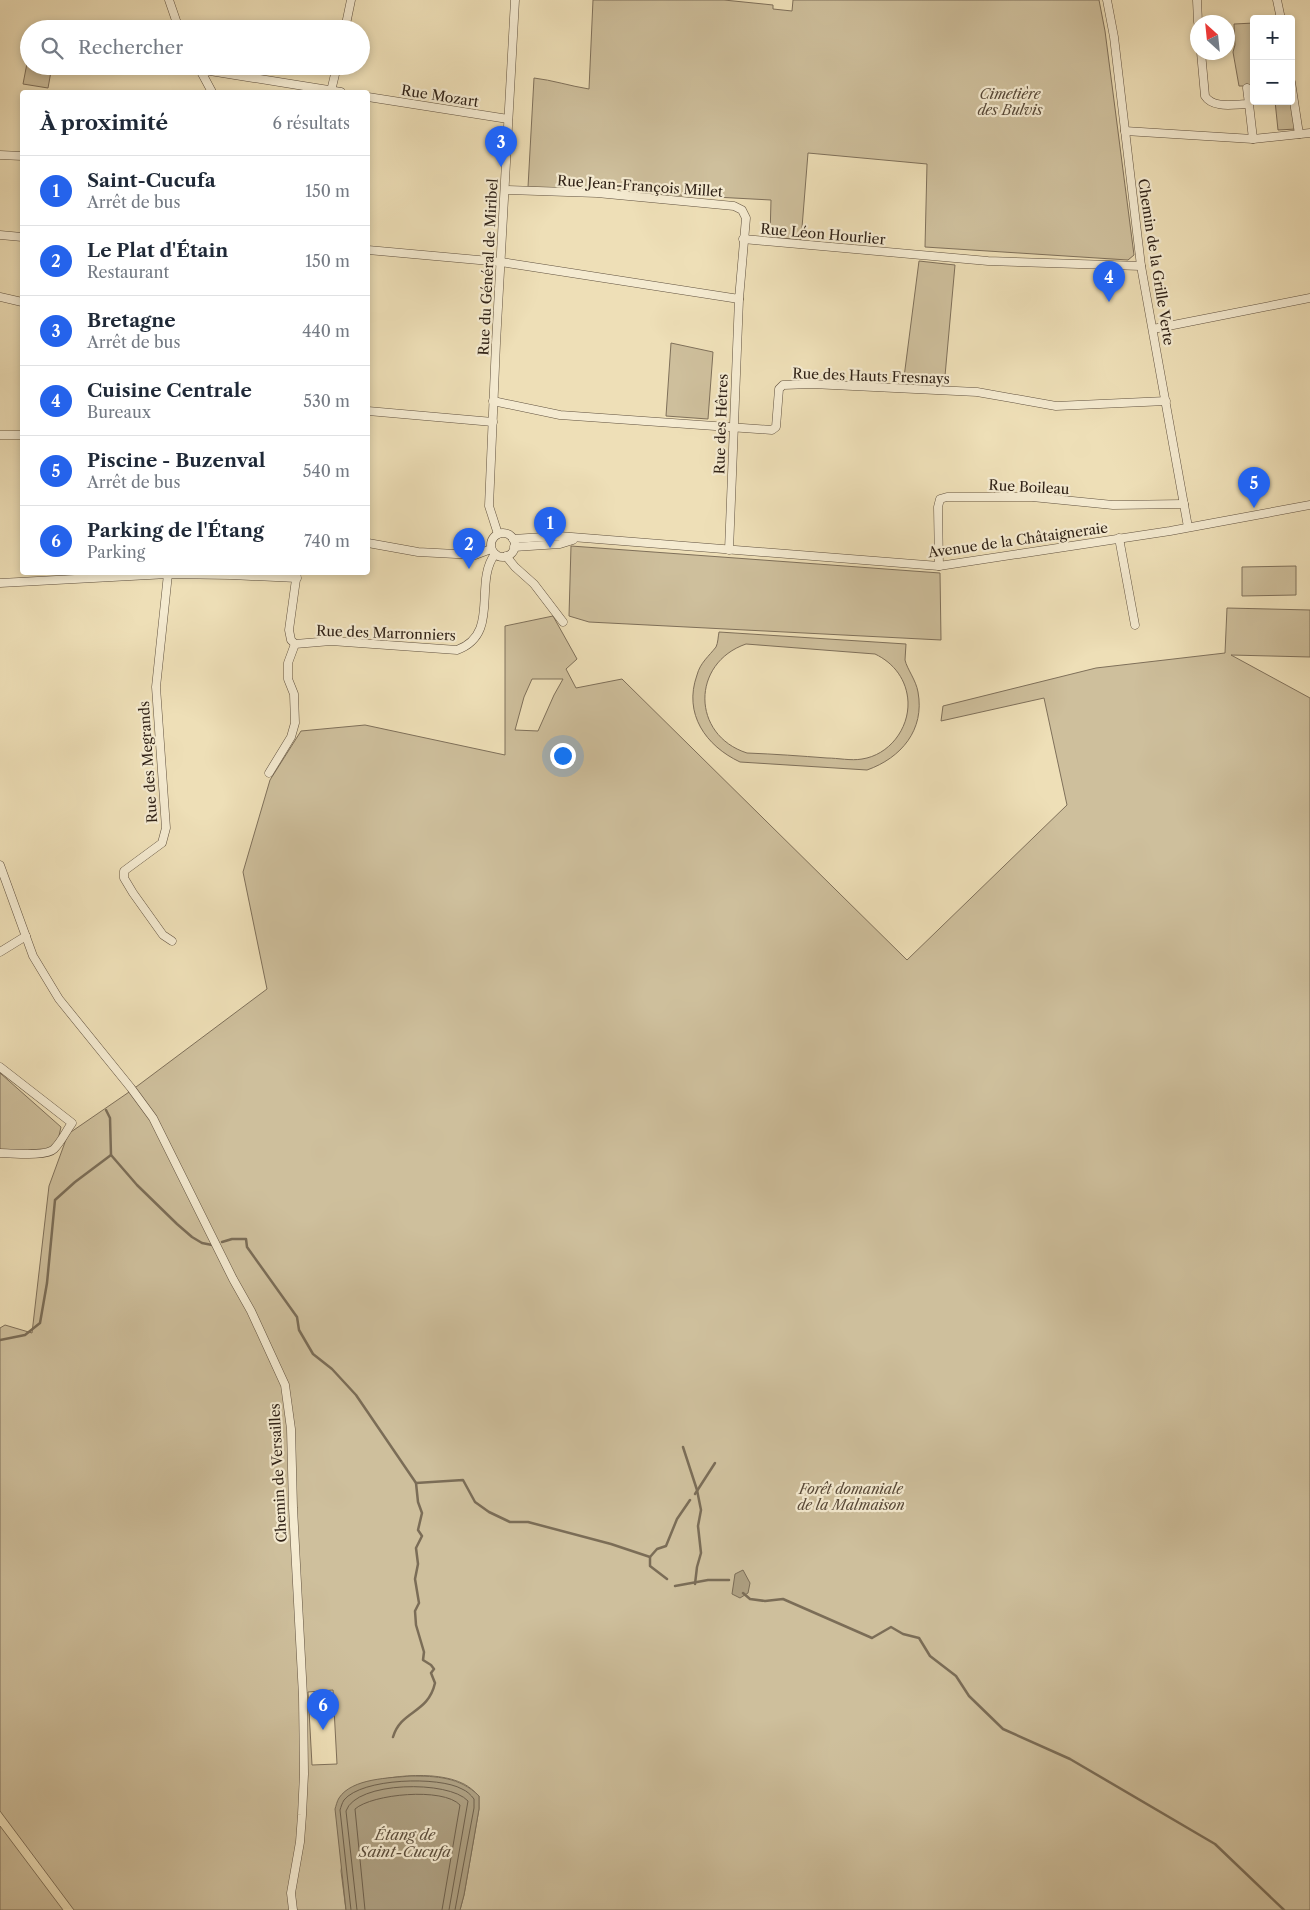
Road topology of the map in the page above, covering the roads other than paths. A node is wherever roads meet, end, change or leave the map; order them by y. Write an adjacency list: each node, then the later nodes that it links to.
1 (169, 0): 9 (street)
2 (351, 0): 10 (street)
3 (515, 0): 22 (street, Rue du Général de Miribel)
4 (1106, 0): 23 (street, Chemin de la Grille Verte)
5 (1197, 0): 7 (street)
6 (1277, 0): 8 (street)
7 (1198, 15)
8 (1280, 15)
9 (176, 20)
10 (347, 20)
11 (1202, 60): 20 (street)
12 (203, 75): 16 (street)
13 (234, 75): 17 (street)
14 (335, 75): 18 (street)
15 (1247, 88): 20 (street)
16 (211, 90)
17 (325, 90)
18 (331, 90)
19 (370, 97): 22 (street, Rue Mozart)
20 (1249, 104): 26 (street)
21 (1295, 105): 25 (street)
22 (508, 119): 29 (street, Rue du Général de Miribel)
23 (1125, 131): 26 (street); 35 (street, Chemin de la Grille Verte)
24 (1310, 133): 25 (street)
25 (1299, 134): 26 (street)
26 (1253, 139)
27 (0, 155): 28 (street)
28 (20, 156)
29 (505, 190): 32 (street, Rue Jean-François Millet); 34 (street, Rue du Général de Miribel)
30 (0, 234): 31 (street)
31 (20, 237)
32 (743, 239): 35 (street, Rue Léon Hourlier); 38 (street, Rue Léon Hourlier)
33 (370, 250): 34 (street)
34 (501, 262): 38 (street); 42 (street, Rue du Général de Miribel)
35 (1141, 266): 40 (street, Chemin de la Grille Verte)
36 (0, 297): 39 (street)
37 (1310, 298): 40 (street)
38 (739, 299): 45 (street, Rue des Hêtres)
39 (20, 302)
40 (1153, 329): 41 (street, Chemin de la Grille Verte)
41 (1166, 401): 45 (street, Rue des Hauts Fresnays); 48 (street, Chemin de la Grille Verte)
42 (493, 402): 44 (street, Rue du Général de Miribel); 45 (street, Rue des Hauts Fresnays)
43 (370, 411): 44 (street)
44 (493, 422): 51 (street, Rue du Général de Miribel)
45 (733, 427): 55 (street, Rue des Hêtres)
46 (0, 435): 47 (street)
47 (20, 435)
48 (1184, 504): 50 (street, Chemin de la Grille Verte); 58 (street, Rue Boileau)
49 (1310, 506): 50 (street, Avenue de la Châtaigneraie)
50 (1188, 527): 52 (street, Avenue de la Châtaigneraie)
51 (498, 534): 54 (street); 56 (street)
52 (1119, 538): 58 (street, Avenue de la Châtaigneraie); 64 (street)
53 (370, 543): 56 (street)
54 (514, 543): 55 (street, Avenue de la Châtaigneraie); 57 (street)
55 (729, 550): 58 (street, Avenue de la Châtaigneraie)
56 (493, 552): 57 (street); 65 (street, Rue des Marronniers)
57 (506, 556): 63 (street)
58 (939, 566)
59 (149, 575): 62 (street)
60 (168, 575): 69 (street, Rue des Megrands)
61 (297, 575): 65 (street)
62 (0, 583)
63 (563, 622)
64 (1135, 625)
65 (295, 644): 66 (street)
66 (270, 773)
67 (0, 865): 68 (street, Chemin de Versailles)
68 (26, 936): 70 (street); 73 (street, Chemin de Versailles)
69 (172, 941)
70 (1, 949)
71 (0, 1067): 72 (street)
72 (0, 1152)
73 (294, 1910)

